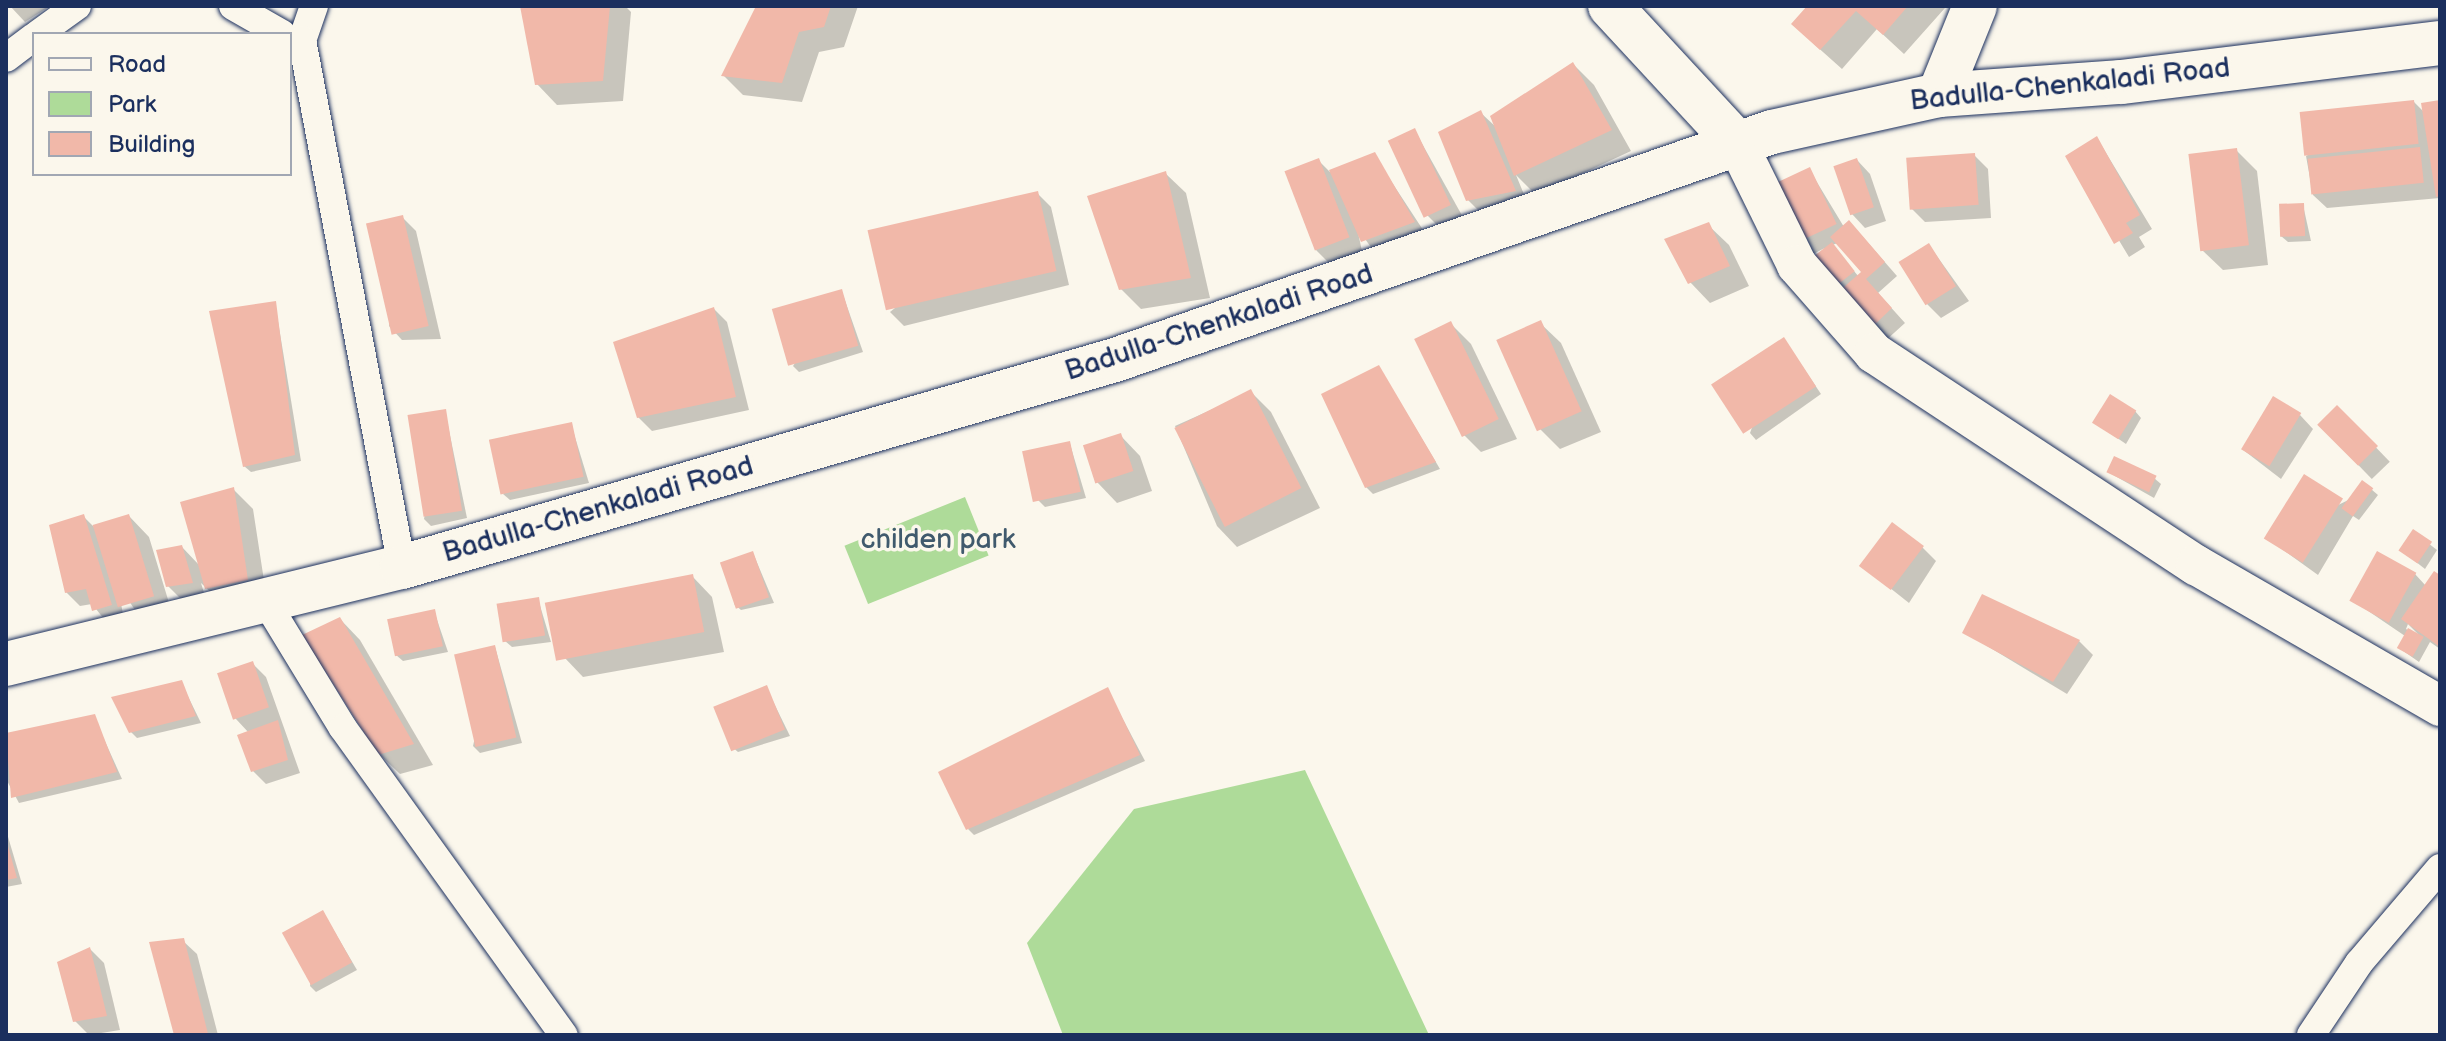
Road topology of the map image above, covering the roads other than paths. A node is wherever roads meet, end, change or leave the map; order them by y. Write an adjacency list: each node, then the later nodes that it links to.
1 (77, 6): 6 (street)
2 (233, 6): 7 (street)
3 (314, 6): 9 (street)
4 (1610, 6): 13 (main road)
5 (1975, 6): 12 (main road)
6 (41, 32)
7 (278, 32)
8 (32, 39): 11 (street)
9 (292, 40): 14 (street)
10 (2440, 43): 12 (main road, Badulla-Chenkaladi Road)
11 (6, 58)
12 (1939, 95): 13 (main road, Badulla-Chenkaladi Road)
13 (1737, 143): 14 (main road, Badulla-Chenkaladi Road); 17 (street)
14 (402, 567): 15 (main road, Badulla-Chenkaladi Road)
15 (263, 597): 16 (main road, Badulla-Chenkaladi Road); 19 (street)
16 (6, 664)
17 (2440, 706)
18 (2440, 868): 20 (street)
19 (564, 1035)
20 (2311, 1035)

